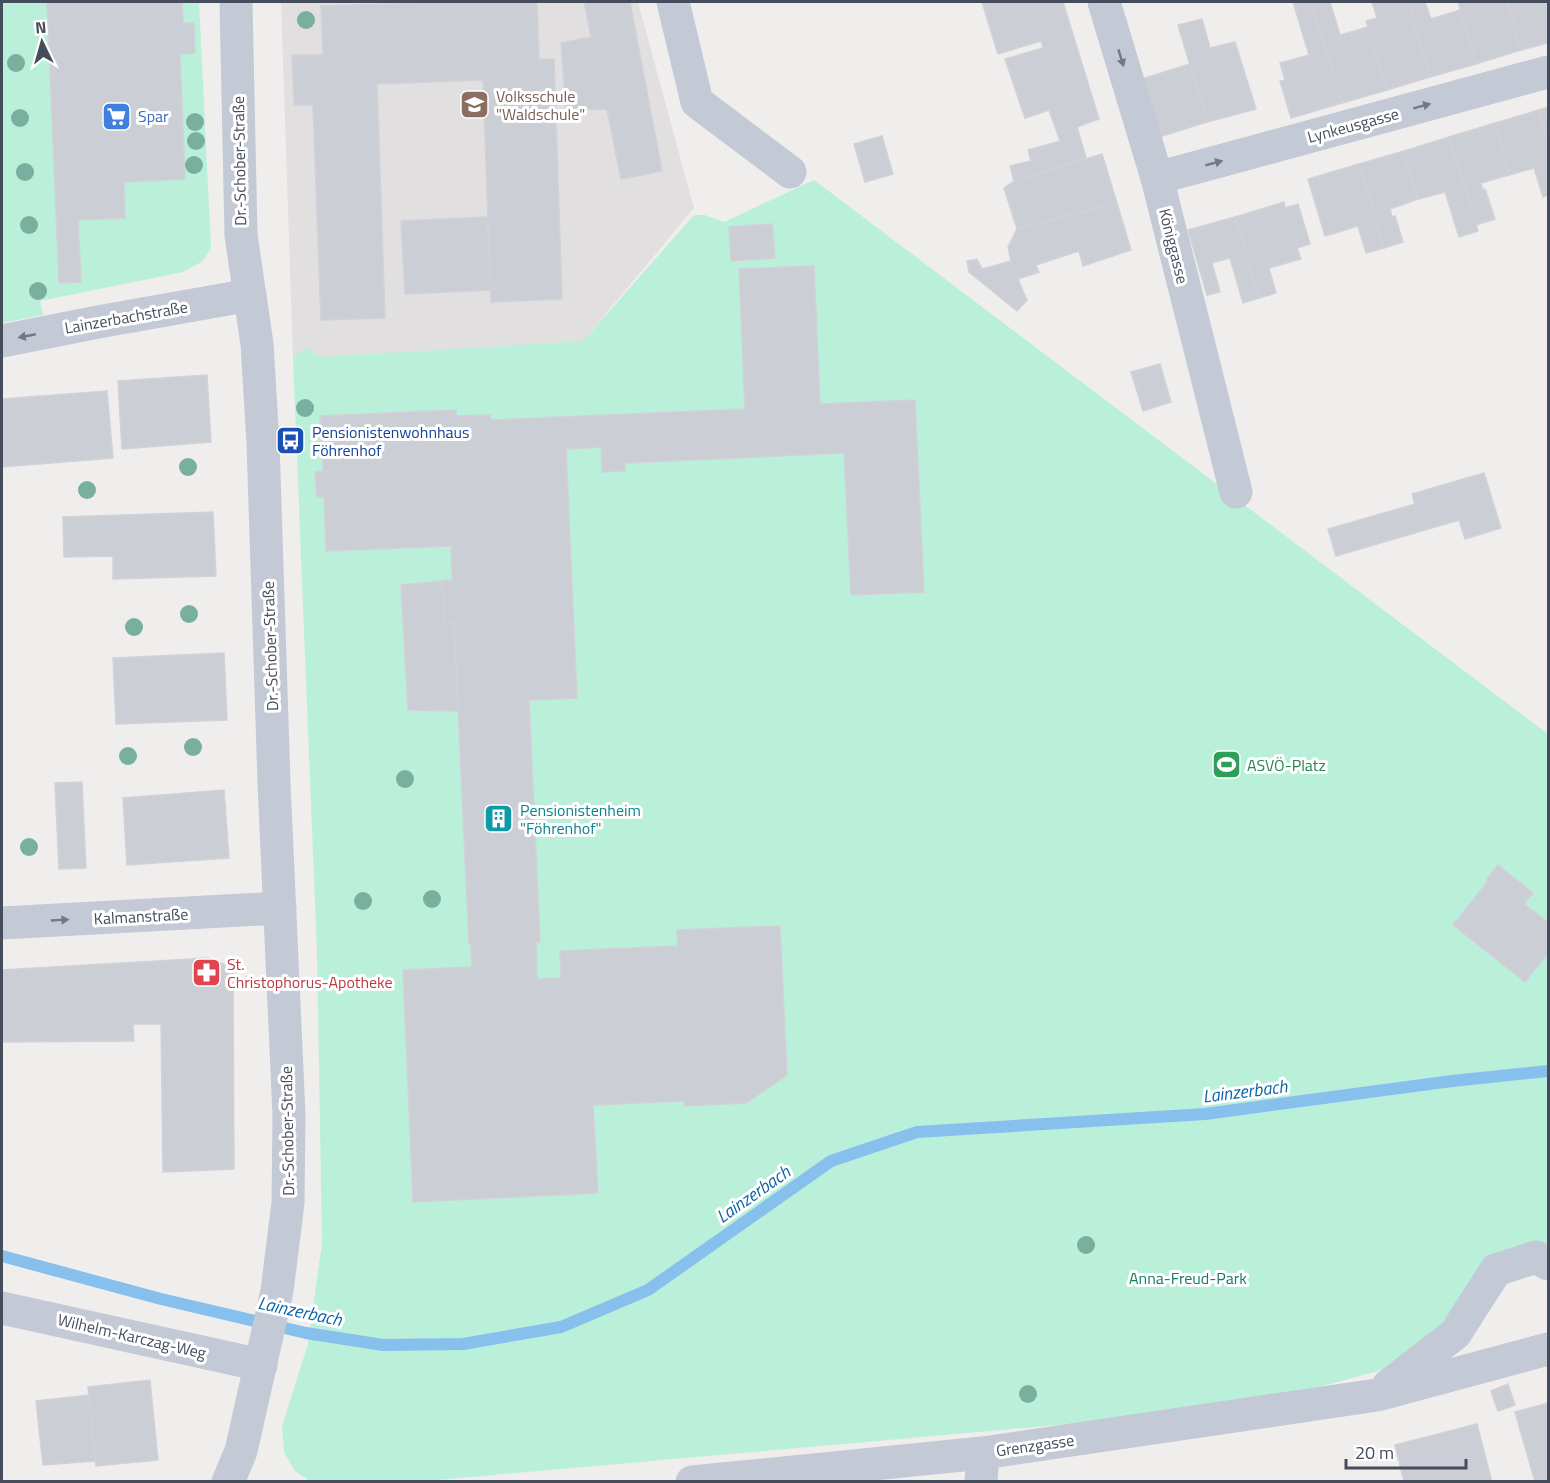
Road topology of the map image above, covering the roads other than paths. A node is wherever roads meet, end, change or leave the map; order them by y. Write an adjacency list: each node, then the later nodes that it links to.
1 (236, 2): 7 (street, Dr.-Schober-Straße)
2 (674, 2): 5 (street)
3 (1104, 2): 6 (street, Königgasse, one-way to 6)
4 (1548, 72): 6 (street, Lynkeusgasse, one-way to 4)
5 (790, 172)
6 (1157, 178): 9 (street, Königgasse)
7 (250, 295): 8 (street, Lainzerbachstraße, one-way to 8); 10 (street, Dr.-Schober-Straße)
8 (2, 341)
9 (1236, 492)
10 (280, 908): 11 (street, Kalmanstraße, one-way to 10); 15 (street, Dr.-Schober-Straße)
11 (2, 923)
12 (1548, 1264): 16 (street, Grenzgasse)
13 (2, 1308): 15 (street, Wilhelm-Karczag-Weg)
14 (1548, 1349): 16 (street, Grenzgasse)
15 (262, 1361): 18 (street)
16 (1377, 1395): 17 (street, Grenzgasse)
17 (982, 1467): 19 (street, Grenzgasse)
18 (228, 1482)
19 (692, 1482)

